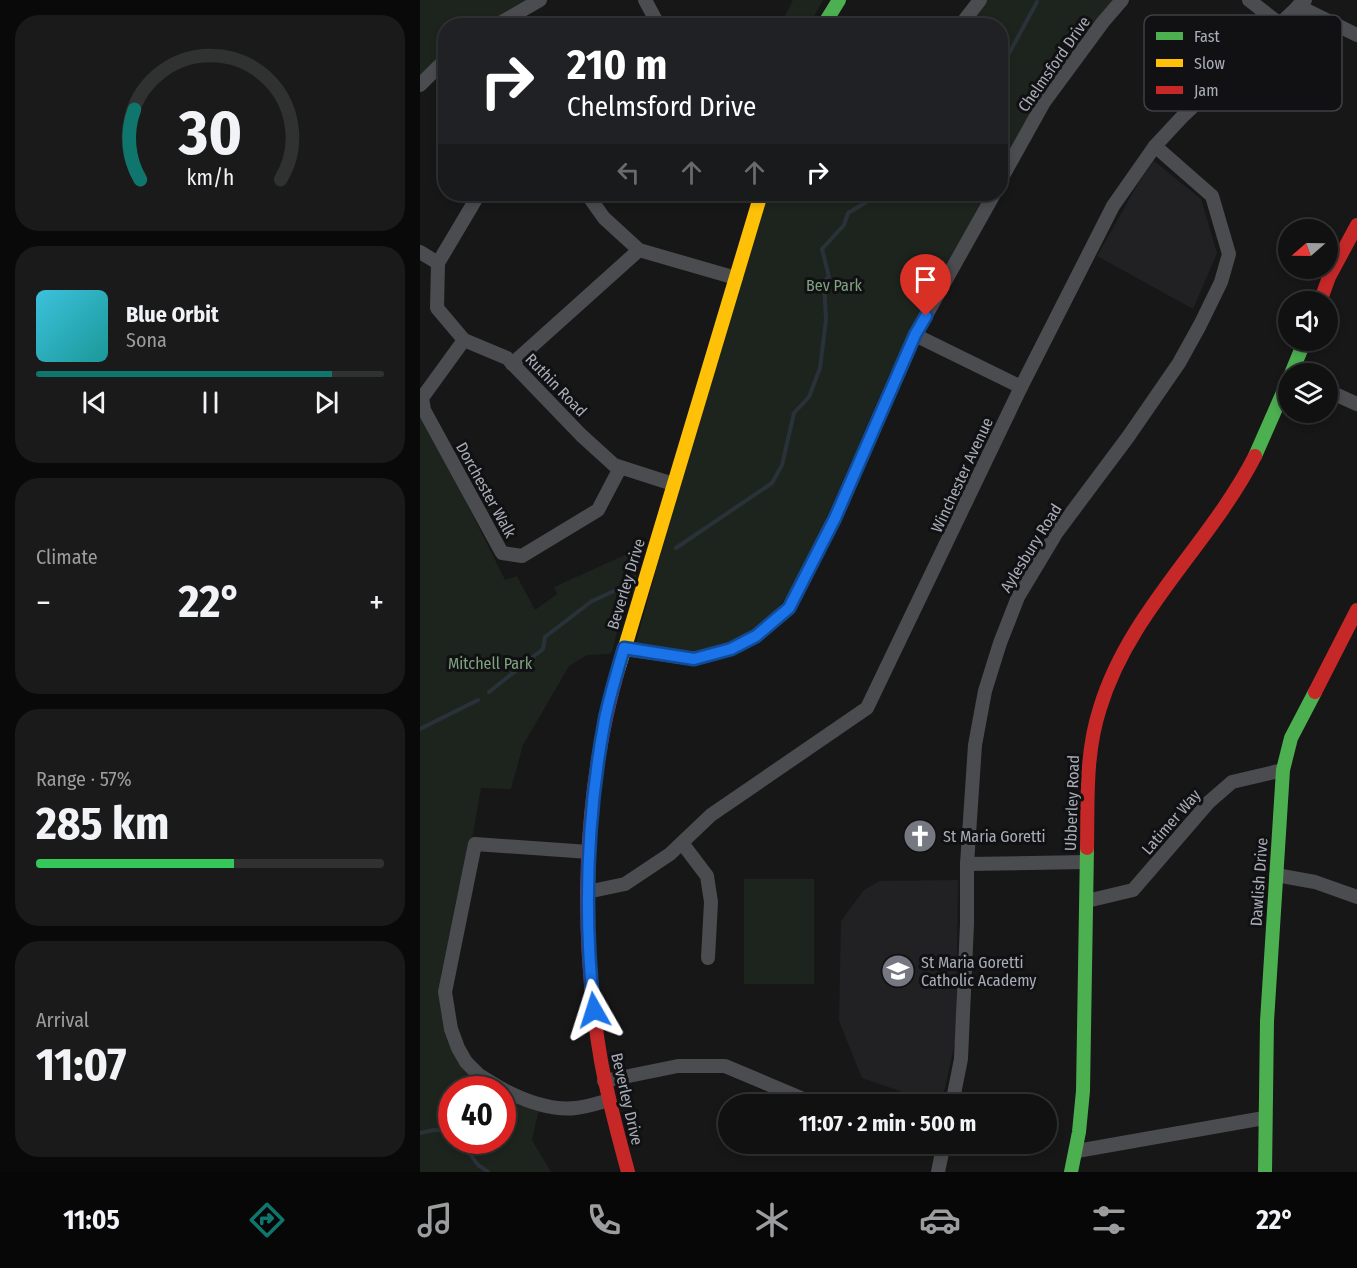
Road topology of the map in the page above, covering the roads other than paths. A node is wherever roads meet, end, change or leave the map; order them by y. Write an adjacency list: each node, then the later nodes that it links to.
1 (540, 0): 11 (street)
2 (645, 0): 12 (street)
3 (839, 0): 13 (street)
4 (1122, 0): 21 (street, Chelmsford Drive)
5 (1249, 0): 8 (street)
6 (971, 3): 14 (street)
7 (1302, 3): 9 (street, Winchester Avenue); 10 (street)
8 (1268, 15)
9 (1289, 15)
10 (1323, 15)
11 (509, 18)
12 (655, 18)
13 (828, 18)
14 (964, 18)
15 (1342, 26): 16 (street)
16 (1357, 35)
17 (438, 67): 18 (street)
18 (420, 85)
19 (1188, 111): 20 (street, Winchester Avenue)
20 (1155, 146): 35 (street, Winchester Avenue); 47 (street, Aylesbury Road)
21 (1008, 167)
22 (475, 201): 29 (street, Ruthin Road)
23 (592, 201): 27 (street)
24 (759, 201): 30 (street, Beverley Drive)
25 (989, 201): 32 (street)
26 (1357, 225): 31 (street)
27 (639, 250): 30 (street); 34 (street)
28 (420, 252): 29 (street)
29 (438, 263): 33 (street, Ruthin Road)
30 (736, 278): 40 (street, Beverley Drive)
31 (1324, 291)
32 (915, 335): 35 (street); 42 (street)
33 (464, 340): 34 (street, Ruthin Road); 39 (street, Dorchester Walk)
34 (513, 364): 39 (street, Ruthin Road)
35 (1021, 387): 44 (street, Winchester Avenue)
36 (1338, 395): 38 (street)
37 (1278, 403): 46 (street, Ubberley Road)
38 (1357, 404)
39 (620, 468): 40 (street, Ruthin Road)
40 (673, 484): 42 (street, Beverley Drive)
41 (1357, 610): 43 (street, Dawlish Drive)
42 (624, 648): 45 (street, Beverley Drive)
43 (1283, 770): 48 (street, Dawlish Drive); 51 (street, Latimer Way)
44 (682, 843): 49 (street, Winchester Avenue); 52 (street)
45 (589, 852): 49 (street, Beverley Drive); 53 (street)
46 (1086, 862): 47 (street); 51 (street, Ubberley Road)
47 (967, 864): 56 (street, Aylesbury Road)
48 (1276, 875): 50 (street); 59 (street, Dawlish Drive)
49 (587, 892): 54 (street, Beverley Drive)
50 (1357, 897)
51 (1087, 901): 60 (street, Ubberley Road)
52 (708, 958)
53 (481, 1076)
54 (604, 1081): 55 (street); 58 (street, Beverley Drive)
55 (791, 1094)
56 (954, 1094)
57 (516, 1095): 58 (street)
58 (609, 1100): 62 (street, Beverley Drive)
59 (1264, 1118): 60 (street); 65 (street, Dawlish Drive)
60 (1077, 1151): 64 (street, Ubberley Road)
61 (942, 1154): 63 (street)
62 (628, 1172)
63 (938, 1172)
64 (1071, 1172)
65 (1265, 1172)

